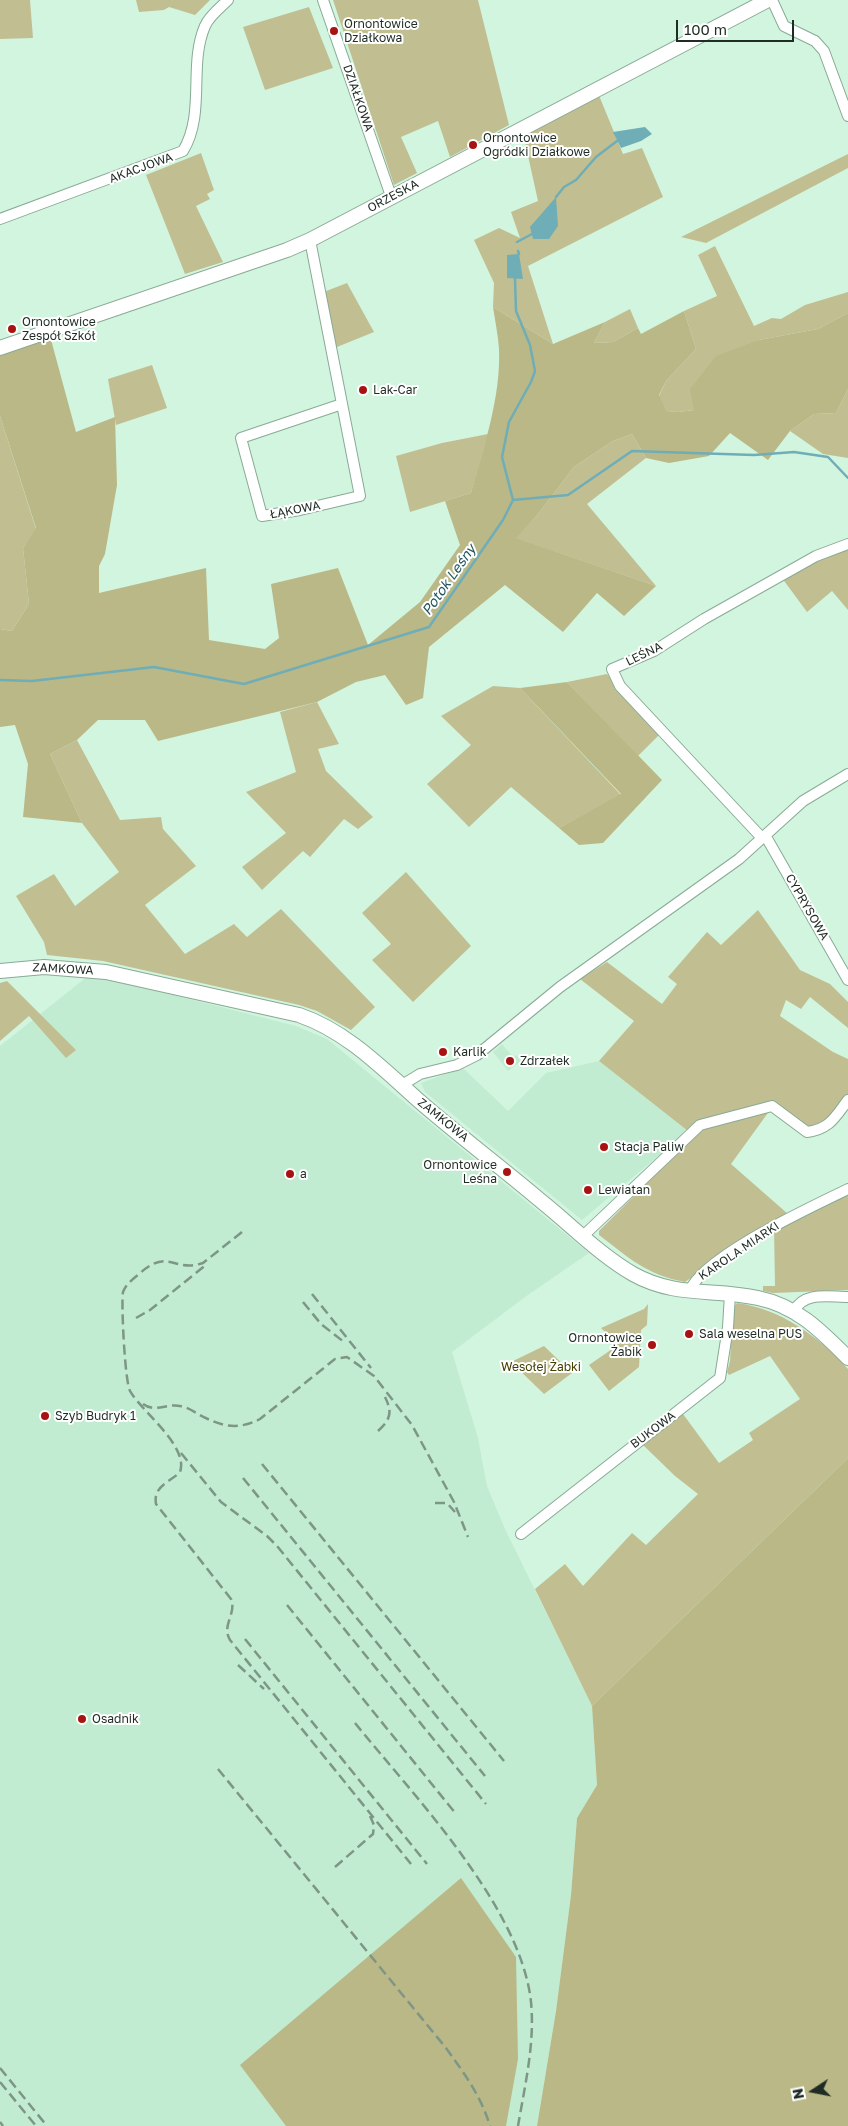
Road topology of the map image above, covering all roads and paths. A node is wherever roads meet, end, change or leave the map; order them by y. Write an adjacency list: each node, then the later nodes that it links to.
1 (228, 0): 7 (street, AKACJOWA)
2 (323, 0): 6 (street, DZIAŁKOWA)
3 (768, 0): 6 (street, ORZESKA)
4 (772, 0): 5 (street)
5 (848, 116)
6 (391, 196): 8 (street, ORZESKA)
7 (0, 219)
8 (310, 240): 9 (street, ORZESKA); 10 (street, ŁĄKOWA)
9 (0, 348)
10 (342, 404): 10 (street, ŁĄKOWA)
11 (848, 544): 13 (street, LEŚNA)
12 (848, 774): 13 (street)
13 (764, 837): 15 (street, CYPRYSOWA); 16 (street)
14 (0, 971): 16 (street, ZAMKOWA)
15 (848, 980)
16 (402, 1085): 19 (street, ZAMKOWA)
17 (848, 1100): 19 (street)
18 (848, 1189): 20 (street, KAROLA MIARKI)
19 (583, 1236): 20 (street, ZAMKOWA)
20 (689, 1292): 21 (street, ZAMKOWA)
21 (730, 1294): 23 (street, ZAMKOWA); 25 (street, BUKOWA)
22 (848, 1297): 23 (street)
23 (794, 1311): 24 (street, ZAMKOWA)
24 (848, 1358)
25 (521, 1534)

